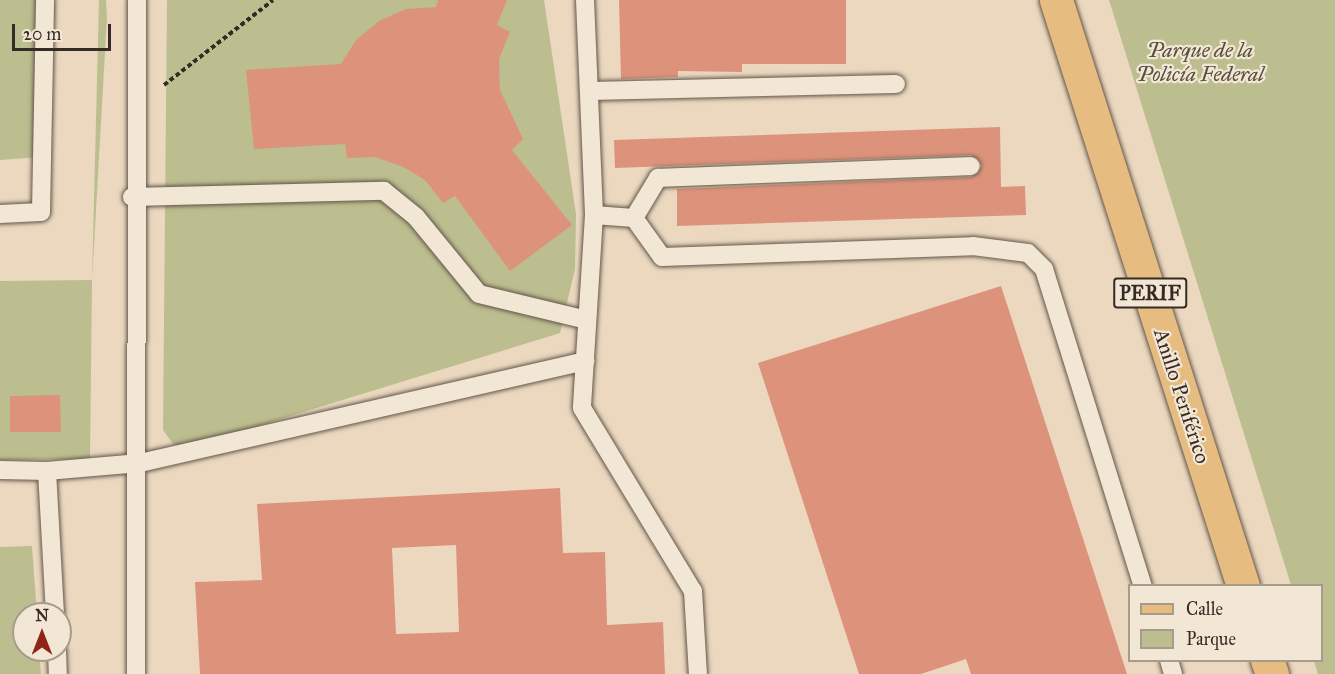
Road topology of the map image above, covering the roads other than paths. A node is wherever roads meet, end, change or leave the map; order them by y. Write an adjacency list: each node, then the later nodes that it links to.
1 (45, 0): 9 (lane)
2 (137, 0): 8 (lane)
3 (585, 0): 6 (lane)
4 (1056, 0): 18 (main road, Anillo Periférico / PERIF)
5 (896, 84): 6 (lane)
6 (589, 91): 10 (lane)
7 (970, 166): 11 (lane)
8 (132, 197): 12 (lane); 14 (lane)
9 (0, 214)
10 (594, 215): 11 (lane); 12 (lane)
11 (634, 218): 17 (lane)
12 (587, 320): 13 (lane)
13 (585, 361): 14 (lane); 21 (lane)
14 (140, 462): 16 (lane); 20 (lane)
15 (0, 470): 16 (lane)
16 (47, 471): 19 (lane)
17 (1143, 584)
18 (1243, 584)
19 (54, 602)
20 (135, 674)
21 (698, 674)

